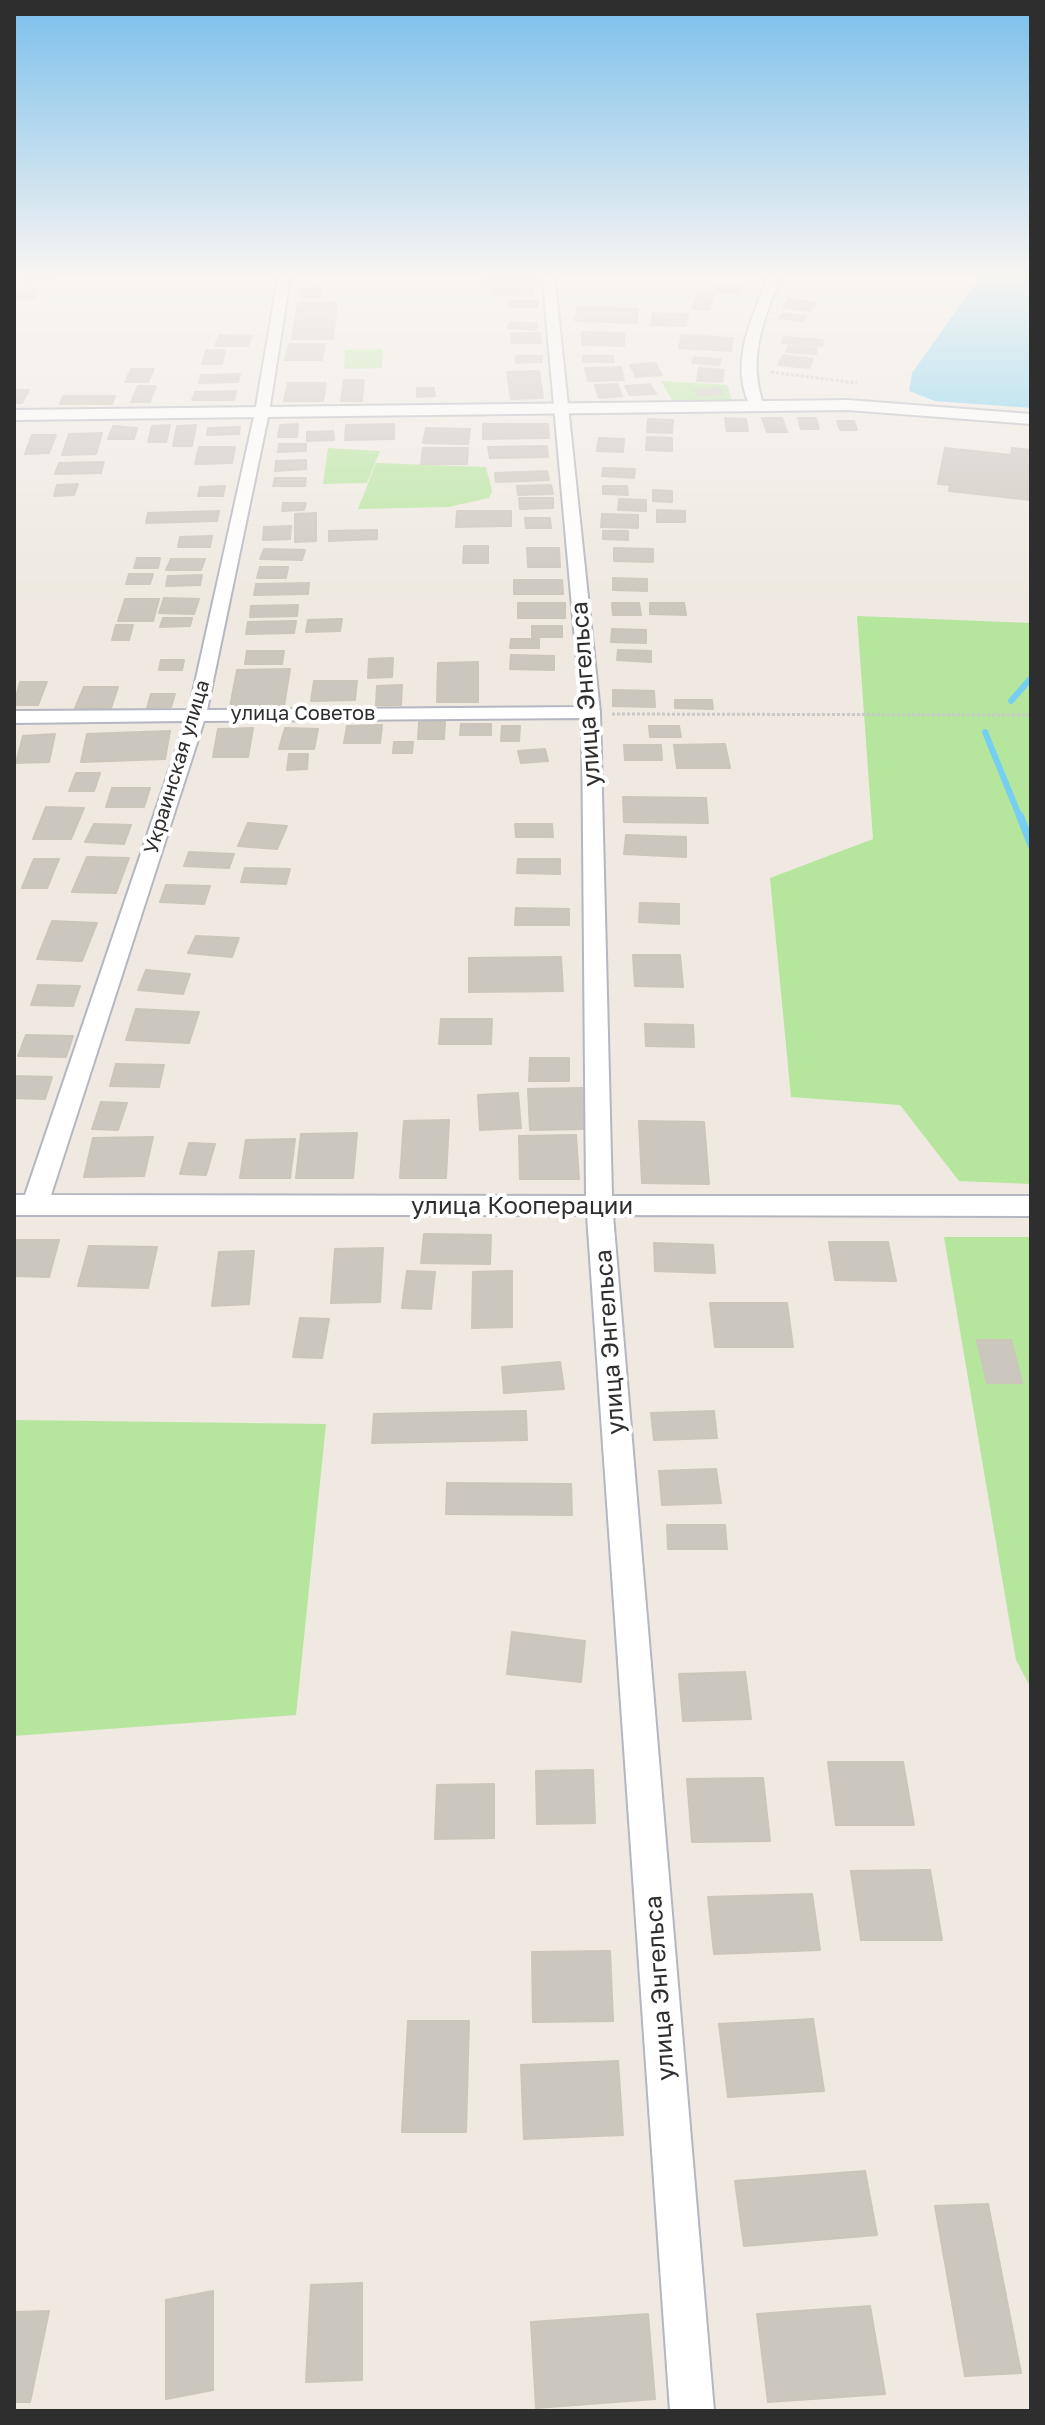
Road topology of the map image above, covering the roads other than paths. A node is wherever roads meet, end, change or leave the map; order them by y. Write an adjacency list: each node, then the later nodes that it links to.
1 (266, 385): 6 (street, Украинская улица)
2 (560, 385): 4 (street, улица Энгельса)
3 (748, 385): 5 (street)
4 (562, 406): 5 (street); 6 (street); 9 (street, улица Энгельса)
5 (757, 406): 8 (street)
6 (262, 412): 7 (street); 10 (street, Украинская улица)
7 (14, 415)
8 (1031, 419)
9 (591, 712): 10 (street, улица Советов); 14 (street, улица Энгельса)
10 (197, 715): 11 (street, улица Советов); 12 (street, Украинская улица)
11 (14, 717)
12 (24, 1205): 14 (street, улица Кооперации)
13 (1031, 1206): 14 (street, улица Кооперации)
14 (599, 1207): 15 (street, улица Энгельса)
15 (692, 2411)

